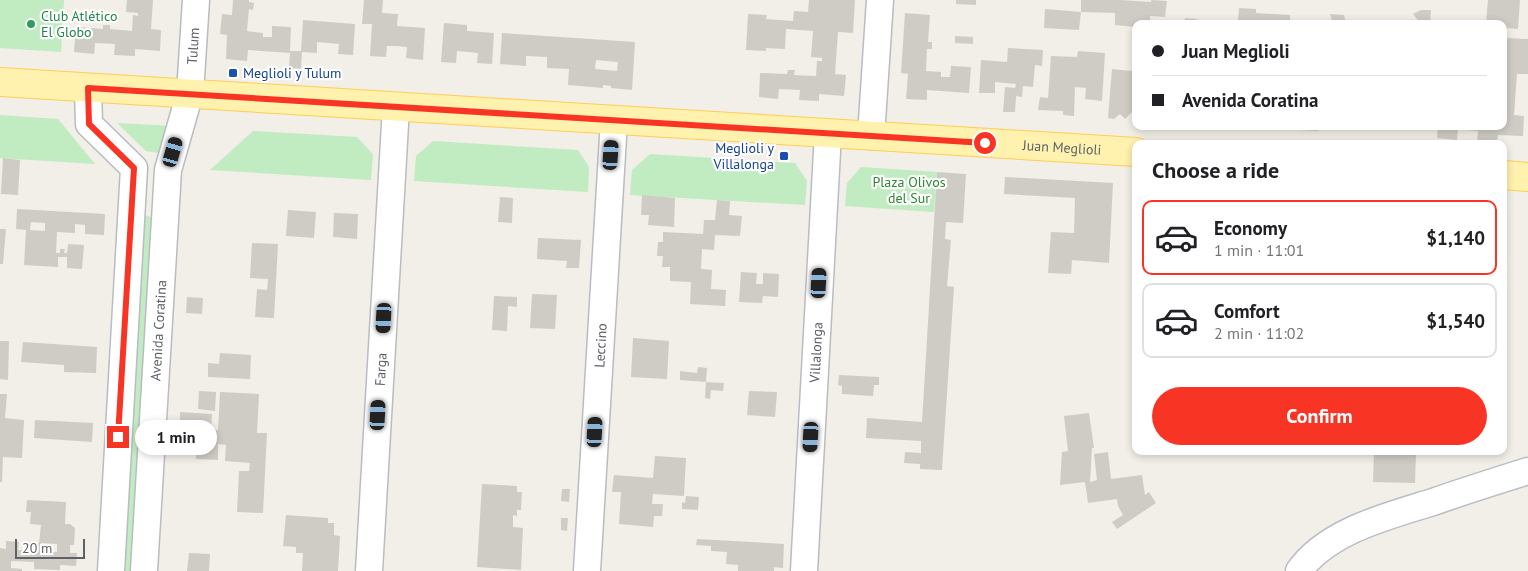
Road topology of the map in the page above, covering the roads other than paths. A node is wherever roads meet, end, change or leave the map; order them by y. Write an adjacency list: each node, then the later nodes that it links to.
1 (196, 0): 5 (street, Tulum)
2 (880, 0): 9 (street)
3 (0, 82): 4 (main road, Juan Meglioli)
4 (88, 88): 5 (main road, Juan Meglioli); 11 (street)
5 (190, 94): 6 (main road, Juan Meglioli); 12 (street, Avenida Coratina)
6 (396, 107): 7 (main road, Juan Meglioli); 18 (street, Farga)
7 (614, 120): 8 (main road, Juan Meglioli); 19 (street, Leccino)
8 (828, 133): 9 (main road, Juan Meglioli); 20 (street, Villalonga)
9 (871, 136): 10 (main road, Juan Meglioli)
10 (1132, 152)
11 (134, 168): 12 (street); 16 (street)
12 (168, 170): 17 (street, Avenida Coratina)
13 (1507, 175): 14 (main road)
14 (1528, 177)
15 (1528, 471): 21 (street)
16 (111, 571)
17 (144, 571)
18 (368, 571)
19 (587, 571)
20 (804, 571)
21 (1299, 571)

